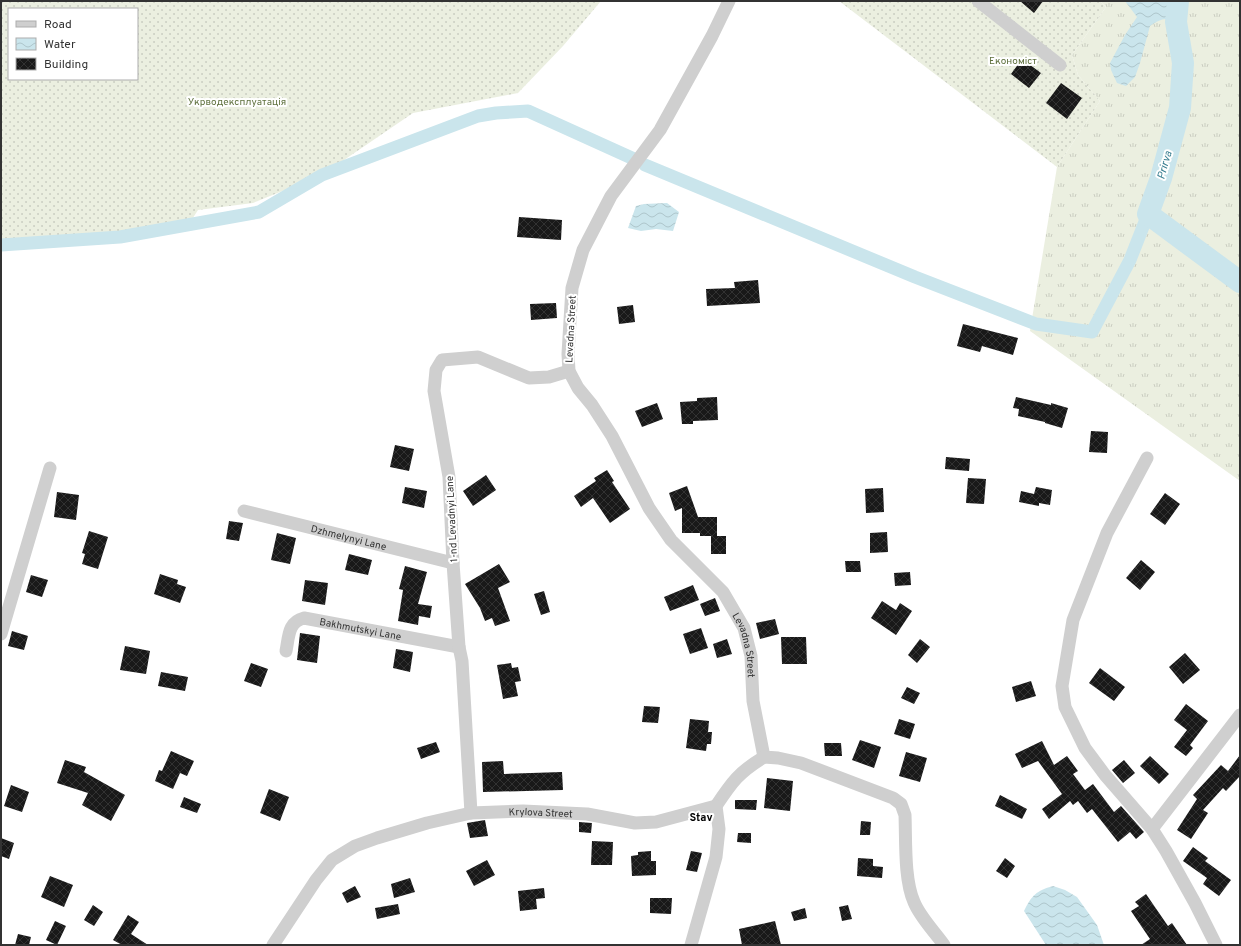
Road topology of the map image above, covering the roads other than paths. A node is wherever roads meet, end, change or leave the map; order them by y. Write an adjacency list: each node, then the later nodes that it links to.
1 (729, 1): 4 (street, Levadna Street)
2 (978, 1): 3 (street)
3 (1060, 65)
4 (569, 371): 8 (street, 1-nd Levadnyi Lane); 13 (street, Levadna Street)
5 (1147, 458): 16 (street)
6 (50, 468): 9 (street)
7 (244, 511): 8 (street, Dzhmelynyi Lane)
8 (453, 563): 10 (street, 1-nd Levadnyi Lane)
9 (1, 634)
10 (459, 647): 11 (street, Bakhmutskyi Lane); 15 (street, 1-nd Levadnyi Lane)
11 (286, 651)
12 (1240, 715): 16 (street)
13 (764, 757): 14 (street); 19 (street)
14 (716, 806): 15 (street, Krylova Street); 18 (street)
15 (471, 813): 17 (street, Krylova Street)
16 (1152, 829): 20 (street)
17 (273, 945)
18 (691, 945)
19 (944, 945)
20 (1216, 945)

